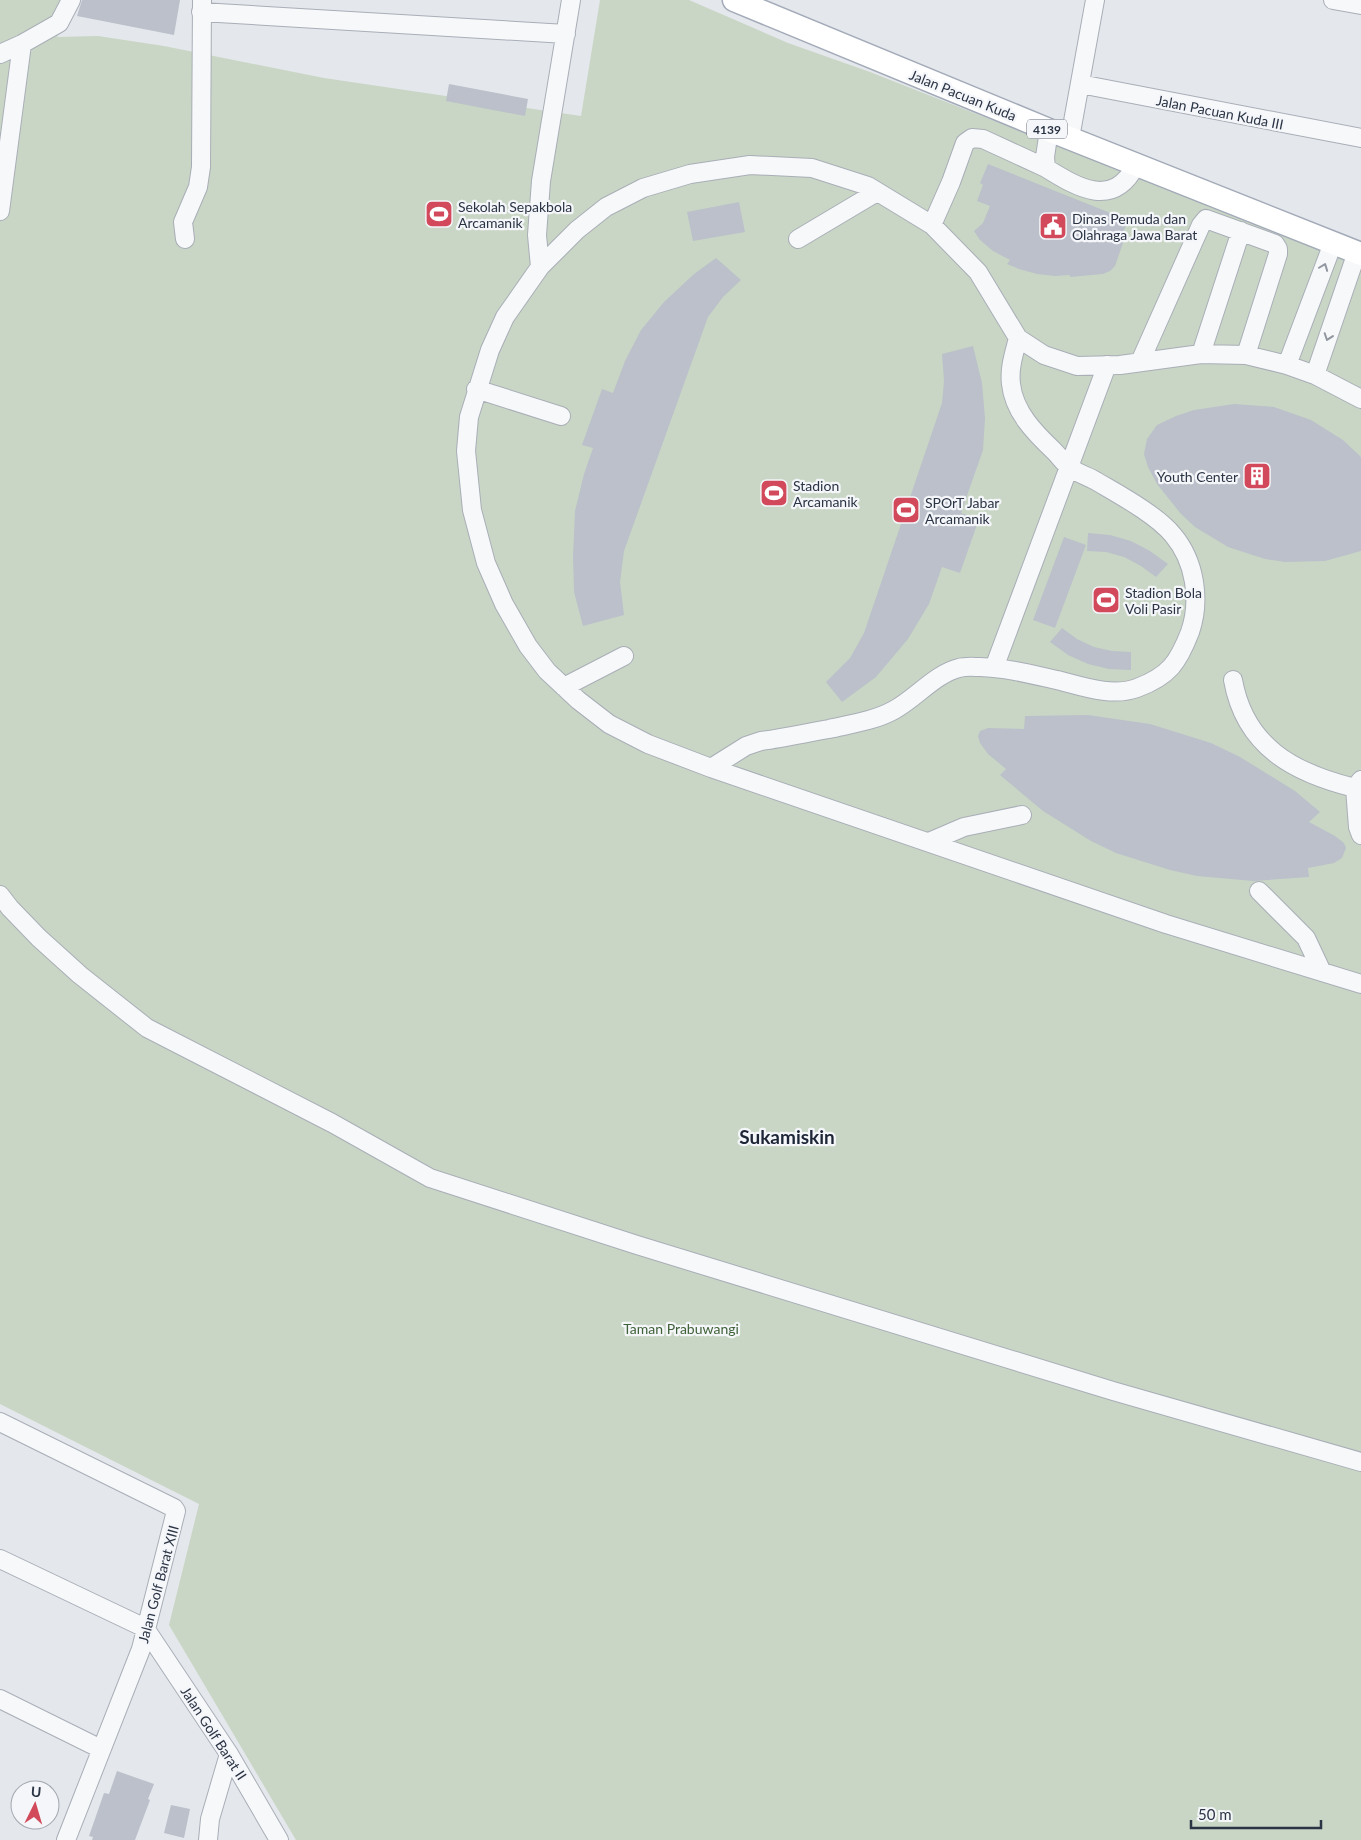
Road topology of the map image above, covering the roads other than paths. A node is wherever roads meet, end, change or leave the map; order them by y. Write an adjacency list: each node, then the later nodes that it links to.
1 (70, 0): 9 (street)
2 (571, 0): 8 (street)
3 (734, 0): 12 (main road, Jalan Pacuan Kuda / 4139)
4 (1095, 0): 11 (street)
5 (1333, 0): 6 (street)
6 (1361, 5)
7 (201, 6): 8 (street); 20 (street)
8 (566, 34): 24 (street)
9 (22, 44): 10 (street); 17 (street)
10 (0, 54)
11 (1080, 84): 12 (street); 13 (street, Jalan Pacuan Kuda III)
12 (1060, 134): 14 (main road, Jalan Pacuan Kuda / 4139); 15 (street)
13 (1361, 138)
14 (1136, 165): 15 (street); 22 (main road, Jalan Pacuan Kuda / 4139)
15 (1046, 168): 18 (street)
16 (877, 192): 18 (street); 21 (street); 24 (street)
17 (0, 211)
18 (932, 225): 25 (street)
19 (1241, 231): 26 (street); 27 (street); 28 (street)
20 (185, 238)
21 (798, 239)
22 (1333, 243): 23 (main road, Jalan Pacuan Kuda / 4139); 30 (street, one-way to 22)
23 (1359, 253): 31 (street, one-way to 31)
24 (540, 267): 32 (street)
25 (1018, 338): 29 (street); 35 (street)
26 (1201, 354): 27 (street); 28 (street)
27 (1246, 355): 30 (street)
28 (1140, 362): 29 (street)
29 (1107, 365): 35 (street)
30 (1287, 365): 31 (street)
31 (1315, 375): 33 (street)
32 (476, 389): 34 (street); 39 (street)
33 (1361, 398)
34 (561, 416)
35 (1070, 467): 37 (street); 37 (street)
36 (624, 656): 39 (street)
37 (994, 668): 40 (street)
38 (1233, 680): 41 (street)
39 (564, 687): 40 (street)
40 (710, 768): 44 (street)
41 (1358, 784): 43 (street)
42 (1022, 815): 44 (street)
43 (1361, 835)
44 (929, 842): 47 (street)
45 (1259, 891): 47 (street)
46 (0, 895): 50 (street)
47 (1322, 972): 48 (street)
48 (1361, 984)
49 (0, 1422): 52 (street, Jalan Golf Barat XIII)
50 (1361, 1462)
51 (0, 1560): 52 (street)
52 (145, 1628): 54 (street, Jalan Golf Barat XIII); 55 (street, Jalan Golf Barat II)
53 (0, 1698): 54 (street)
54 (101, 1750): 56 (street, Jalan Golf Barat XIII)
55 (229, 1754): 57 (street); 58 (street, Jalan Golf Barat II)
56 (66, 1840)
57 (208, 1840)
58 (279, 1840)

